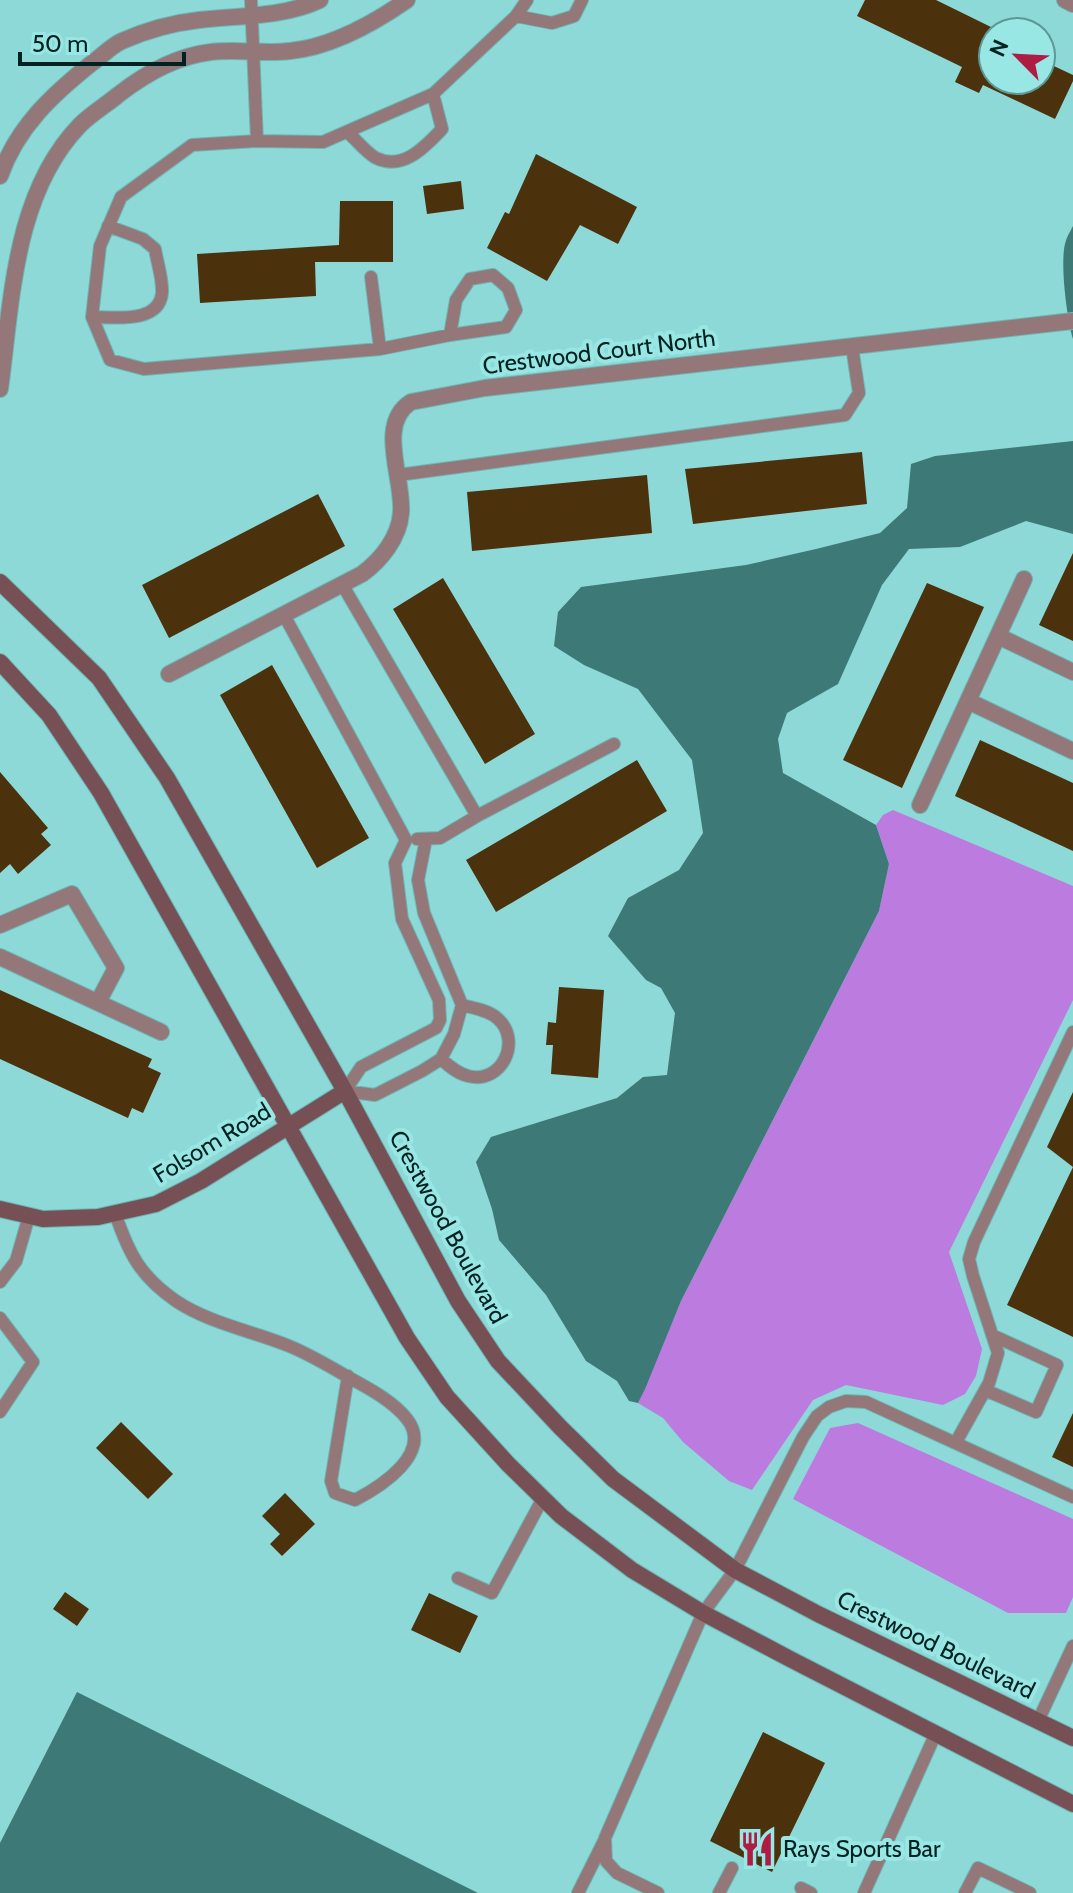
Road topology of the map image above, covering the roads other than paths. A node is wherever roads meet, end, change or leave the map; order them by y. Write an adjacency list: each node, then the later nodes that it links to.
1 (320, 0): 7 (street)
2 (407, 0): 9 (street)
3 (527, 0): 8 (lane)
4 (582, 0): 8 (lane)
5 (1065, 0): 6 (street)
6 (1073, 4)
7 (252, 8): 9 (lane); 13 (street)
8 (516, 16): 10 (lane)
9 (254, 50): 12 (lane); 21 (street)
10 (433, 94): 11 (lane); 11 (lane)
11 (347, 132): 12 (lane)
12 (257, 141): 14 (lane)
13 (0, 176)
14 (108, 226): 16 (lane); 16 (lane)
15 (371, 277): 20 (lane)
16 (92, 317): 20 (lane)
17 (1073, 321): 19 (street, Crestwood Court North)
18 (450, 335): 18 (lane); 20 (lane)
19 (852, 347): 22 (lane); 22 (street, Crestwood Court North)
20 (380, 349)
21 (0, 389)
22 (398, 475): 25 (street, Crestwood Court North)
23 (1024, 579): 27 (street)
24 (0, 582): 47 (main road, Crestwood Boulevard)
25 (342, 584): 26 (street, Crestwood Court North); 35 (lane)
26 (284, 615): 30 (street, Crestwood Court North); 37 (lane)
27 (998, 636): 29 (street); 31 (street)
28 (0, 662): 48 (main road)
29 (1073, 672)
30 (169, 674)
31 (968, 701): 33 (street); 34 (street)
32 (614, 744): 35 (lane)
33 (1073, 751)
34 (920, 805)
35 (477, 816): 36 (lane)
36 (426, 839): 37 (lane); 38 (lane)
37 (406, 840): 39 (lane)
38 (423, 908): 39 (lane); 43 (lane)
39 (401, 910): 47 (lane)
40 (0, 925): 42 (street)
41 (0, 957): 42 (street)
42 (98, 1002): 44 (street)
43 (462, 1005): 46 (lane); 46 (lane)
44 (161, 1032)
45 (1073, 1032): 54 (lane)
46 (441, 1059): 47 (lane)
47 (345, 1091): 48 (main road, Folsom Road); 61 (main road, Crestwood Boulevard)
48 (286, 1127): 50 (main road, Folsom Road); 60 (main road)
49 (0, 1209): 51 (main road, Folsom Road)
50 (115, 1213): 51 (main road, Folsom Road); 55 (lane)
51 (29, 1216): 52 (lane)
52 (0, 1282)
53 (0, 1318): 57 (lane)
54 (992, 1335): 56 (lane); 56 (lane)
55 (348, 1376): 55 (lane)
56 (985, 1390): 58 (lane)
57 (0, 1412)
58 (956, 1442): 59 (lane); 61 (lane)
59 (1073, 1497)
60 (543, 1498): 62 (lane); 63 (main road)
61 (735, 1570): 63 (lane); 65 (main road, Crestwood Boulevard)
62 (458, 1578)
63 (703, 1613): 66 (main road); 69 (lane)
64 (1073, 1646): 65 (lane)
65 (1038, 1721): 67 (main road, Crestwood Boulevard)
66 (936, 1733): 68 (main road); 74 (lane)
67 (1073, 1738)
68 (1073, 1804)
69 (605, 1838): 71 (lane); 72 (lane)
70 (732, 1868): 73 (lane)
71 (578, 1893)
72 (658, 1893)
73 (719, 1893)
74 (864, 1893)
75 (965, 1893): 76 (lane)
76 (1030, 1893)

